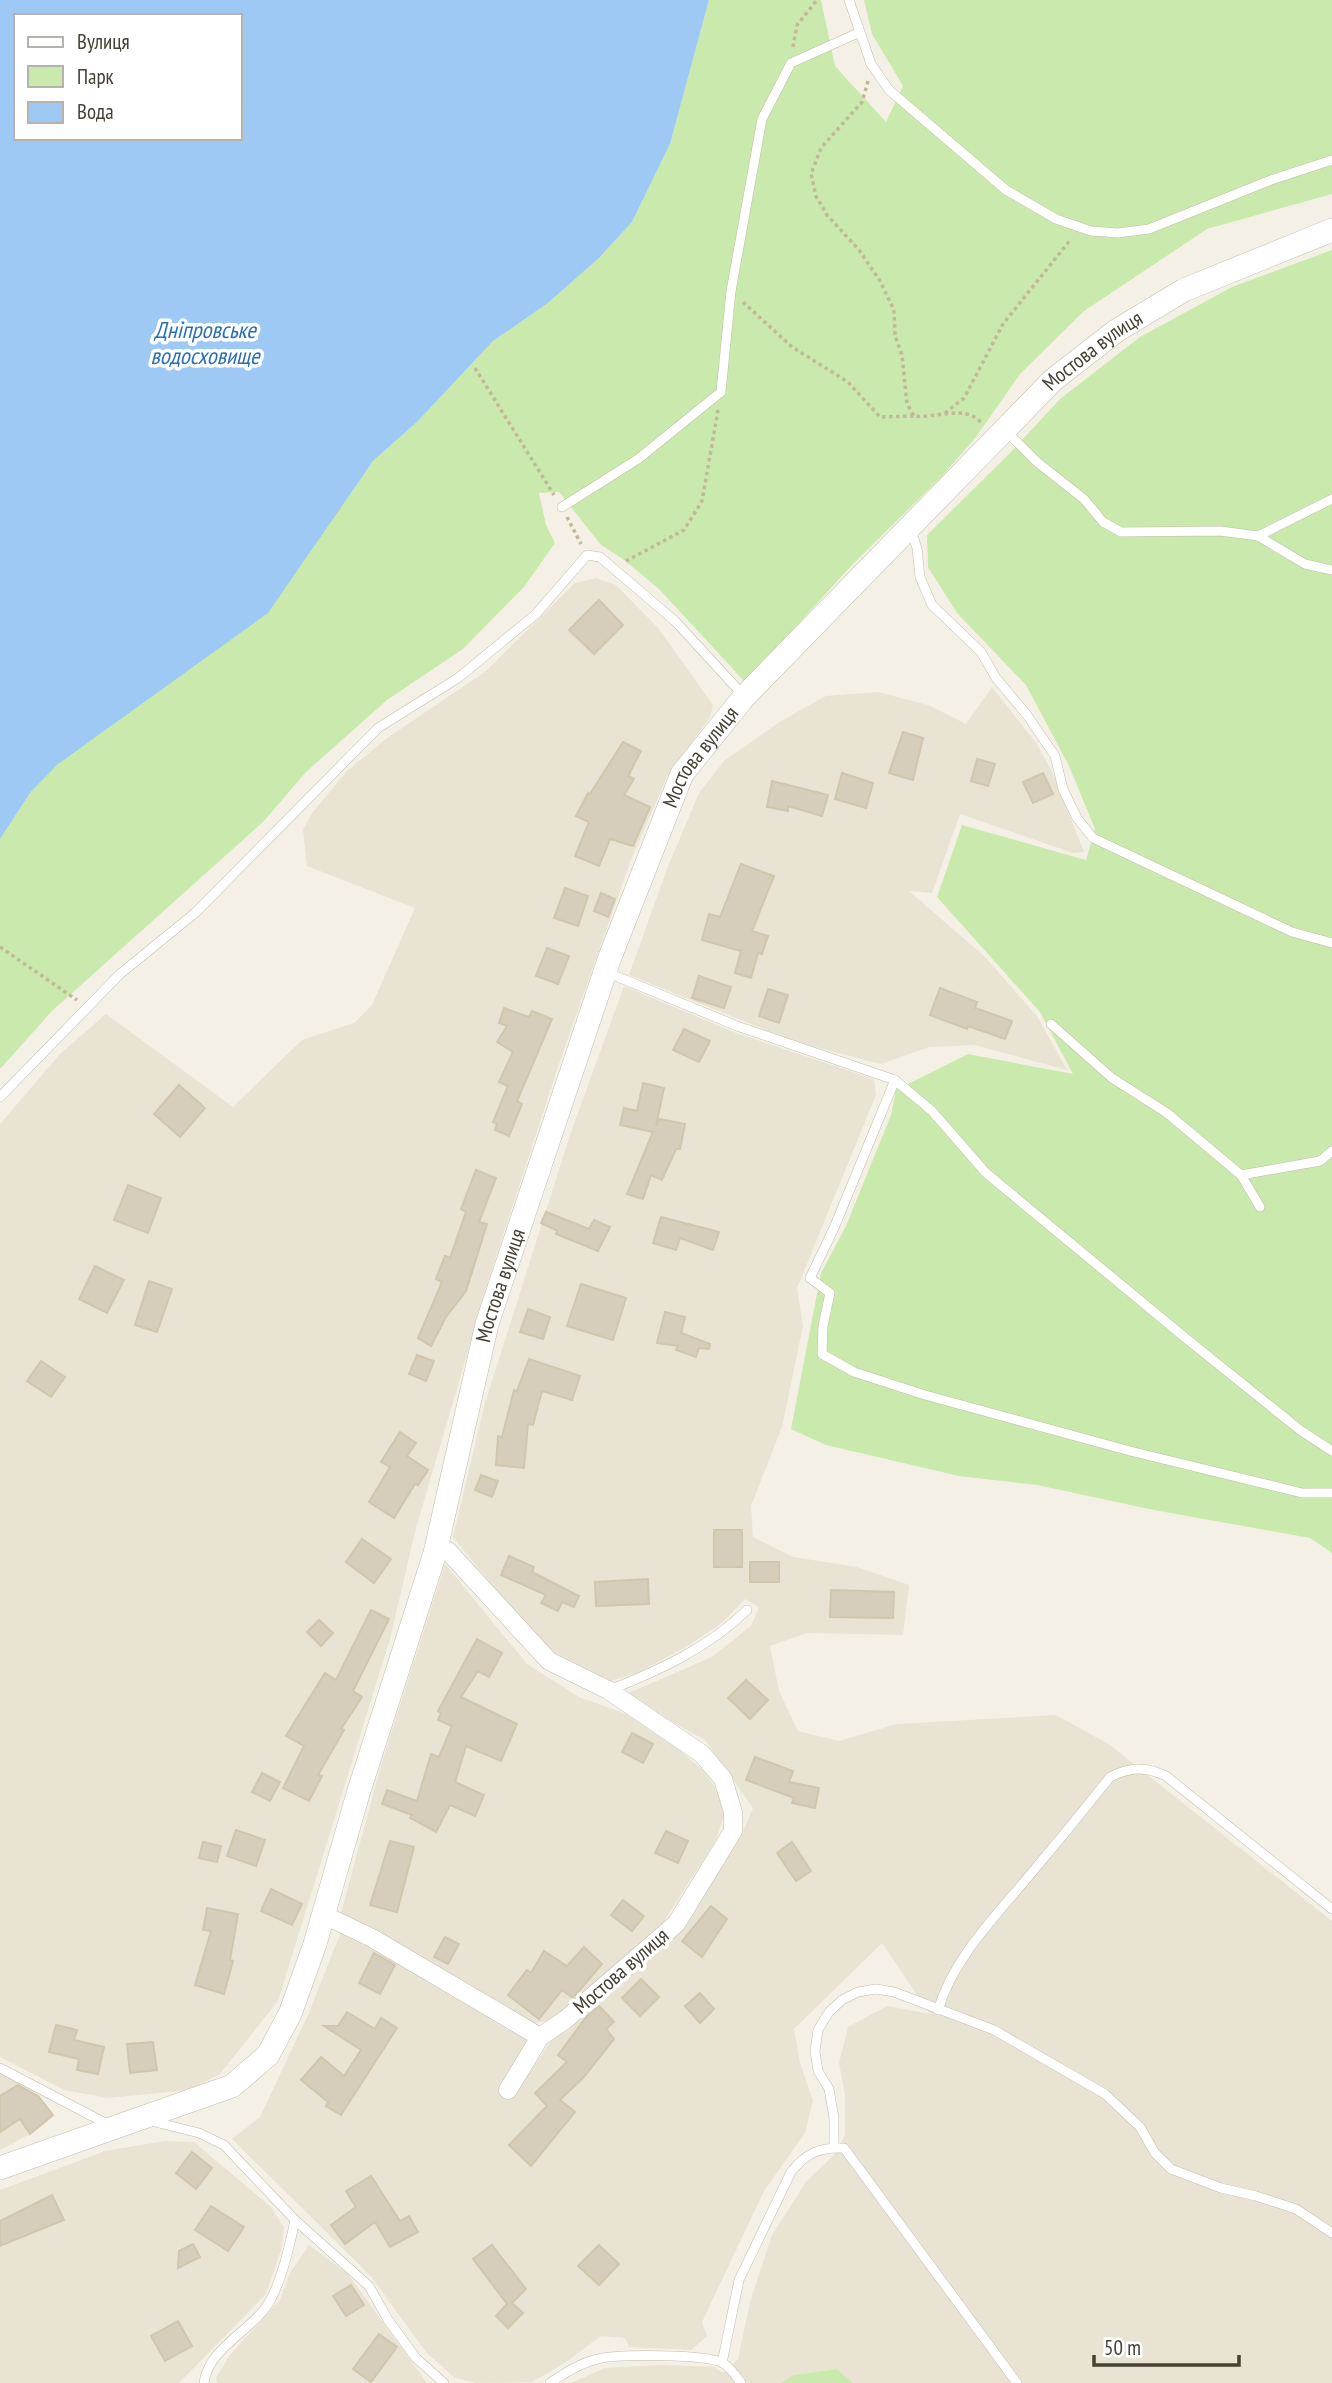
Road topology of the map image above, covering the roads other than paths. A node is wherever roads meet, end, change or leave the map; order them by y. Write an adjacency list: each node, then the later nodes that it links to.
1 (849, 0): 2 (lane)
2 (858, 33): 3 (lane); 7 (lane)
3 (1332, 160)
4 (1332, 230): 5 (street, Мостова вулиця)
5 (999, 435): 8 (street, Мостова вулиця); 9 (lane)
6 (1332, 499): 9 (lane)
7 (562, 507)
8 (910, 526): 11 (street, Мостова вулиця); 12 (lane)
9 (1258, 536): 10 (lane)
10 (1332, 570)
11 (744, 696): 13 (street, Мостова вулиця); 16 (lane)
12 (1332, 943)
13 (605, 972): 15 (lane); 22 (street, Мостова вулиця)
14 (1051, 1024): 18 (lane)
15 (895, 1080): 20 (lane); 21 (lane)
16 (0, 1097)
17 (1332, 1151): 18 (lane)
18 (1241, 1175): 19 (lane)
19 (1260, 1207)
20 (1332, 1451)
21 (1332, 1493)
22 (437, 1547): 24 (street, Мостова вулиця); 26 (street, Мостова вулиця)
23 (747, 1610): 24 (lane)
24 (608, 1690): 28 (street, Мостова вулиця)
25 (1332, 1909): 27 (lane)
26 (324, 1915): 28 (street); 31 (street, Мостова вулиця)
27 (938, 2010): 33 (lane); 36 (lane)
28 (540, 2037): 30 (street, Мостова вулиця)
29 (0, 2068): 32 (lane)
30 (508, 2090)
31 (139, 2119): 32 (street, Мостова вулиця); 35 (lane)
32 (114, 2128): 34 (street, Мостова вулиця)
33 (834, 2147): 37 (lane); 42 (lane)
34 (0, 2168)
35 (295, 2220): 38 (lane); 39 (lane)
36 (1332, 2233)
37 (722, 2363): 40 (lane); 41 (lane)
38 (204, 2383)
39 (444, 2383)
40 (550, 2383)
41 (741, 2383)
42 (1017, 2383)

